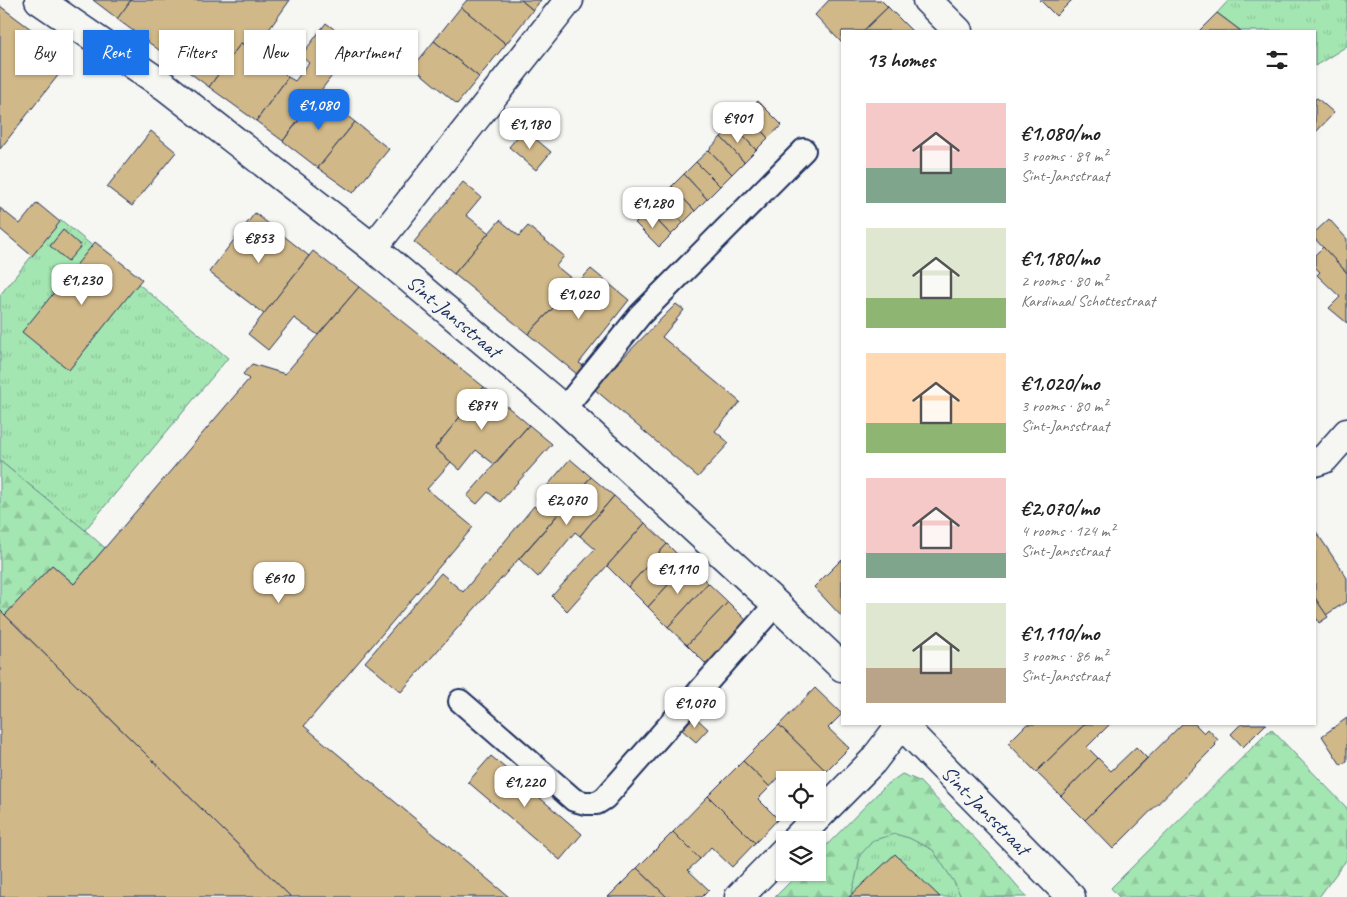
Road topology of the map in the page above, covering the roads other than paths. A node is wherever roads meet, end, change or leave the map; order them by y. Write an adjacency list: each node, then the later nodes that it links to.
1 (39, 0): 6 (street, Sint-Jansstraat)
2 (569, 0): 6 (street)
3 (933, 2): 4 (street)
4 (957, 30)
5 (804, 150): 7 (lane)
6 (373, 248): 7 (street, Sint-Jansstraat)
7 (564, 409): 10 (street, Sint-Jansstraat)
8 (1347, 433): 9 (street)
9 (1316, 462)
10 (776, 604): 11 (street, Sint-Jansstraat); 12 (lane)
11 (841, 667)
12 (460, 701)
13 (900, 725): 15 (street)
14 (902, 725): 18 (street, Sint-Jansstraat)
15 (804, 831)
16 (776, 859): 17 (street)
17 (738, 897)
18 (1070, 897)

